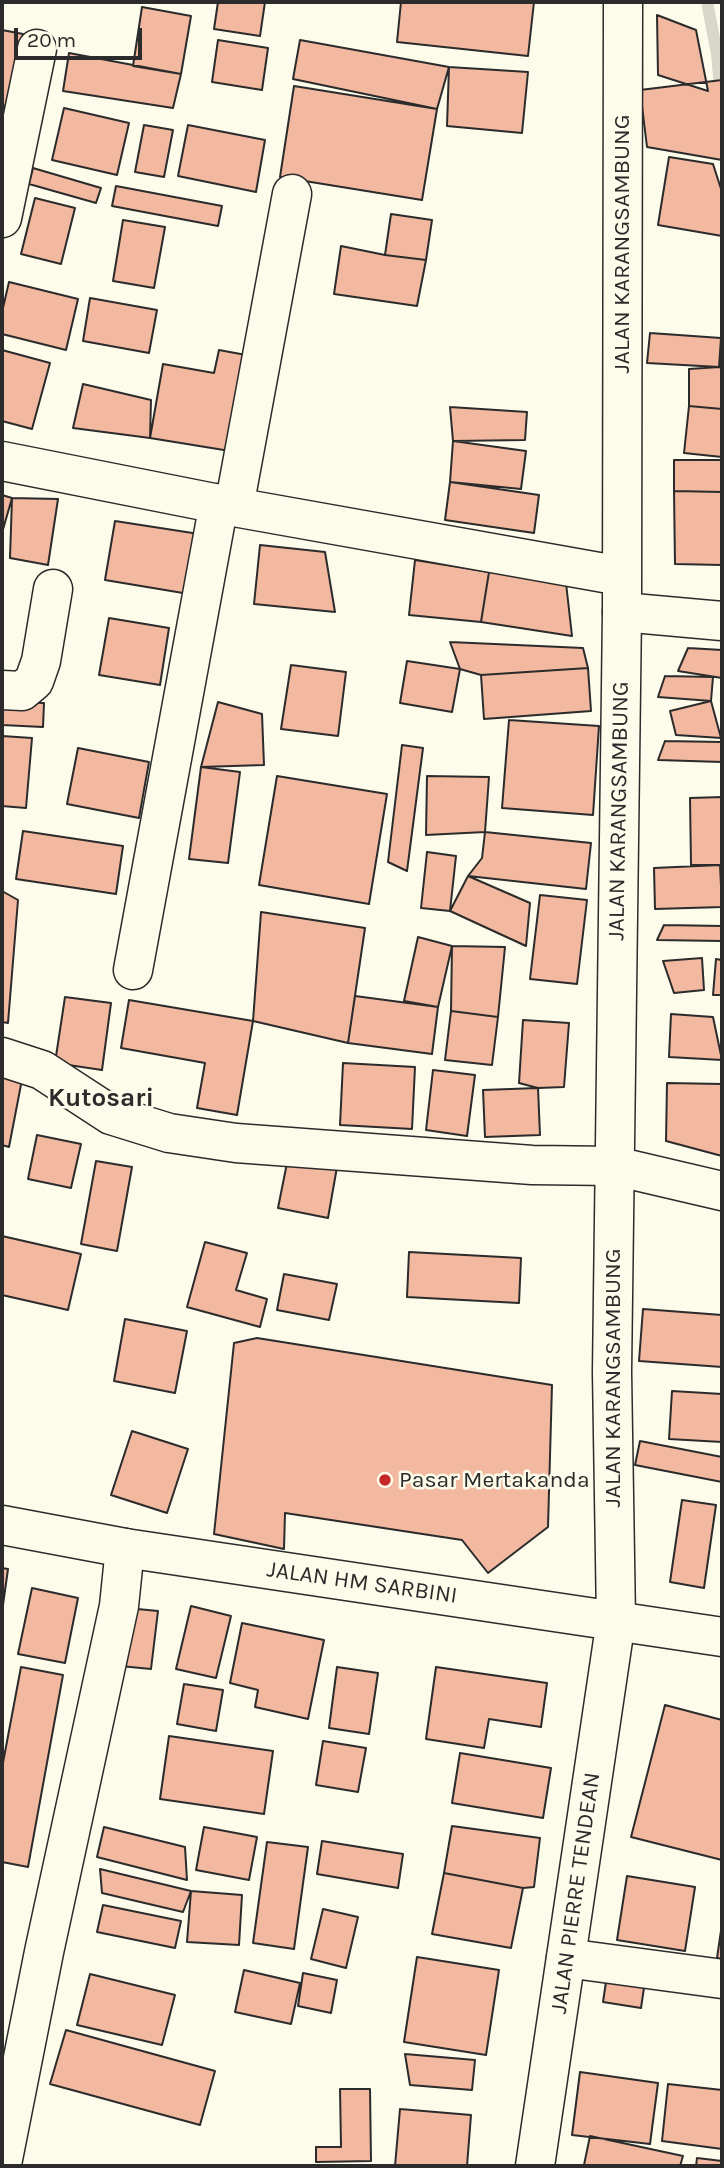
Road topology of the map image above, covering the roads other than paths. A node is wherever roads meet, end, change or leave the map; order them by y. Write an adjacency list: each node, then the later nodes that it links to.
1 (624, 2): 8 (street, JALAN KARANGSAMBUNG)
2 (37, 49): 4 (street)
3 (292, 194): 6 (street)
4 (2, 218)
5 (2, 461): 6 (street)
6 (227, 505): 8 (street); 11 (street)
7 (52, 589): 10 (street)
8 (621, 594): 9 (street); 13 (street, JALAN KARANGSAMBUNG)
9 (722, 621)
10 (2, 690)
11 (133, 970)
12 (2, 1057): 13 (street)
13 (615, 1166): 14 (street); 17 (street, JALAN KARANGSAMBUNG)
14 (722, 1191)
15 (2, 1525): 16 (street, JALAN HM SARBINI)
16 (125, 1548): 17 (street, JALAN HM SARBINI); 21 (street)
17 (616, 1620): 18 (street, JALAN HM SARBINI); 19 (street, JALAN PIERRE TENDEAN)
18 (722, 1637)
19 (566, 1958): 20 (street); 23 (street, JALAN PIERRE TENDEAN)
20 (722, 1979)
21 (11, 2065): 22 (street)
22 (2, 2164)
23 (535, 2166)

